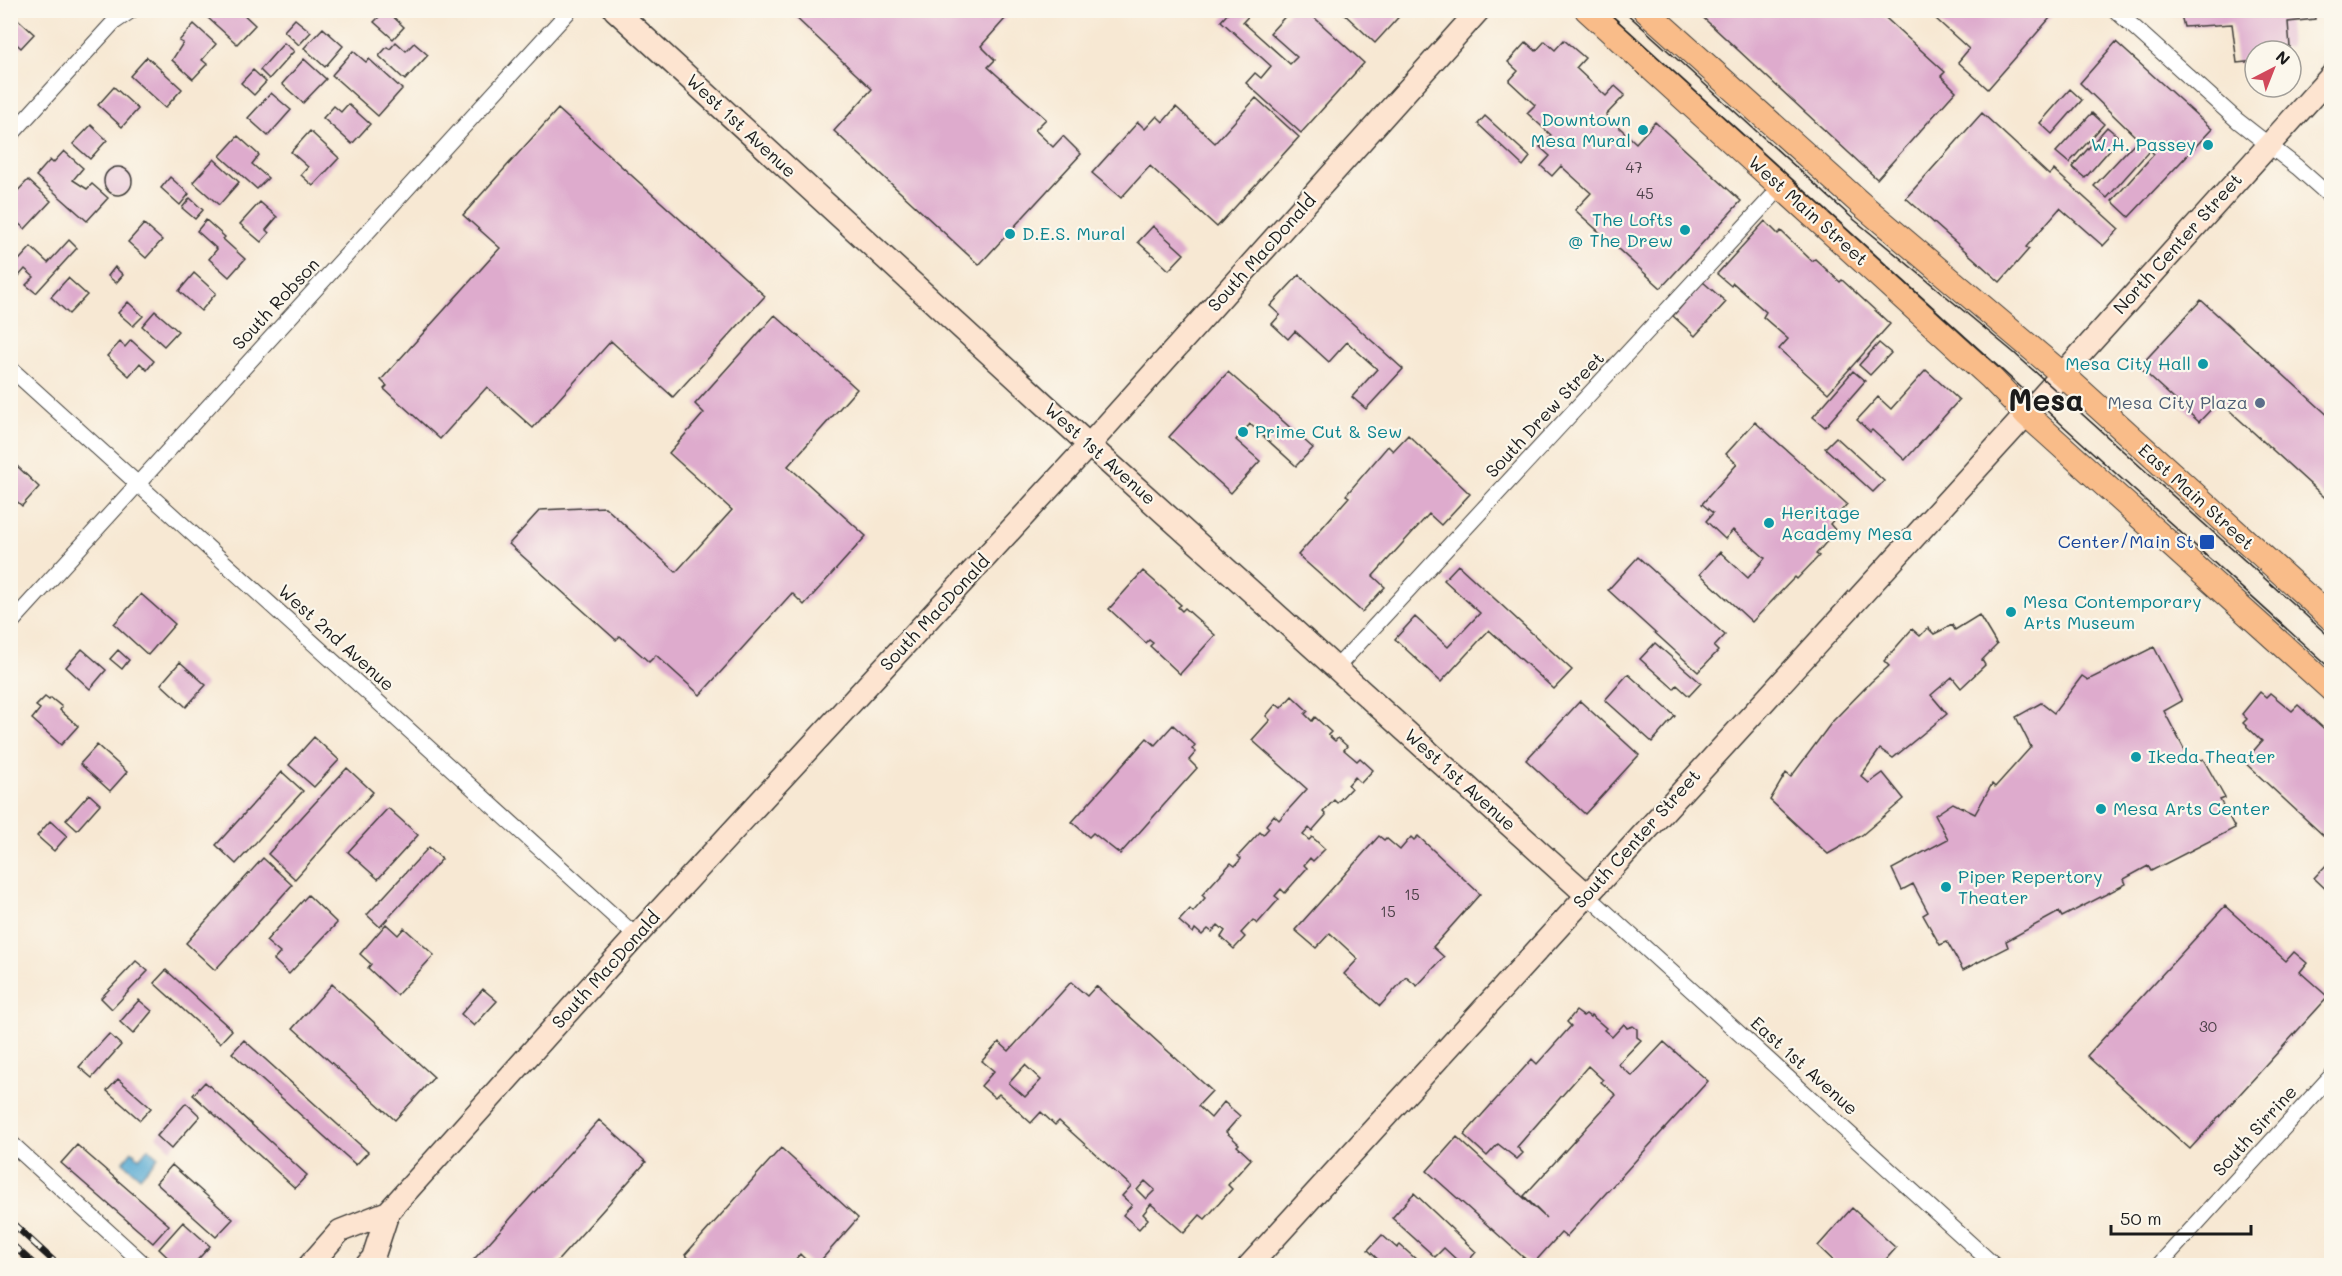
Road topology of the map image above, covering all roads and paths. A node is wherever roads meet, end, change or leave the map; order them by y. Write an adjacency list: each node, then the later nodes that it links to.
1 (132, 10): 9 (street)
2 (570, 10): 17 (street, South Robson)
3 (615, 10): 16 (street, West 1st Avenue)
4 (1479, 10): 16 (street, South MacDonald)
5 (1587, 10): 11 (main road, West Main Street)
6 (1645, 10): 14 (main road)
7 (2115, 10): 10 (street)
8 (2331, 75): 10 (street, North Center Street)
9 (10, 136)
10 (2268, 144): 12 (street); 14 (street, North Center Street)
11 (1781, 187): 15 (main road, West Main Street); 20 (street, South Drew Street)
12 (2331, 198)
13 (10, 368): 17 (street, West 2nd Avenue)
14 (2062, 374): 15 (street, North Center Street); 18 (main road, East Main Street)
15 (2026, 414): 21 (main road); 22 (street, South Center Street)
16 (1089, 445): 20 (street, West 1st Avenue); 23 (street, South MacDonald)
17 (138, 484): 19 (street, South Robson); 23 (street, West 2nd Avenue)
18 (2331, 619)
19 (10, 624)
20 (1336, 668): 22 (street, West 1st Avenue)
21 (2331, 690)
22 (1587, 895): 30 (street, South Center Street); 31 (street, East 1st Avenue)
23 (636, 936): 26 (street, South MacDonald)
24 (2331, 1075): 32 (street, South Sirrine)
25 (10, 1142): 27 (street)
26 (388, 1212): 28 (street, South MacDonald); 29 (street, South MacDonald)
27 (146, 1266)
28 (309, 1266)
29 (366, 1266)
30 (1249, 1266)
31 (1995, 1266)
32 (2158, 1266)

